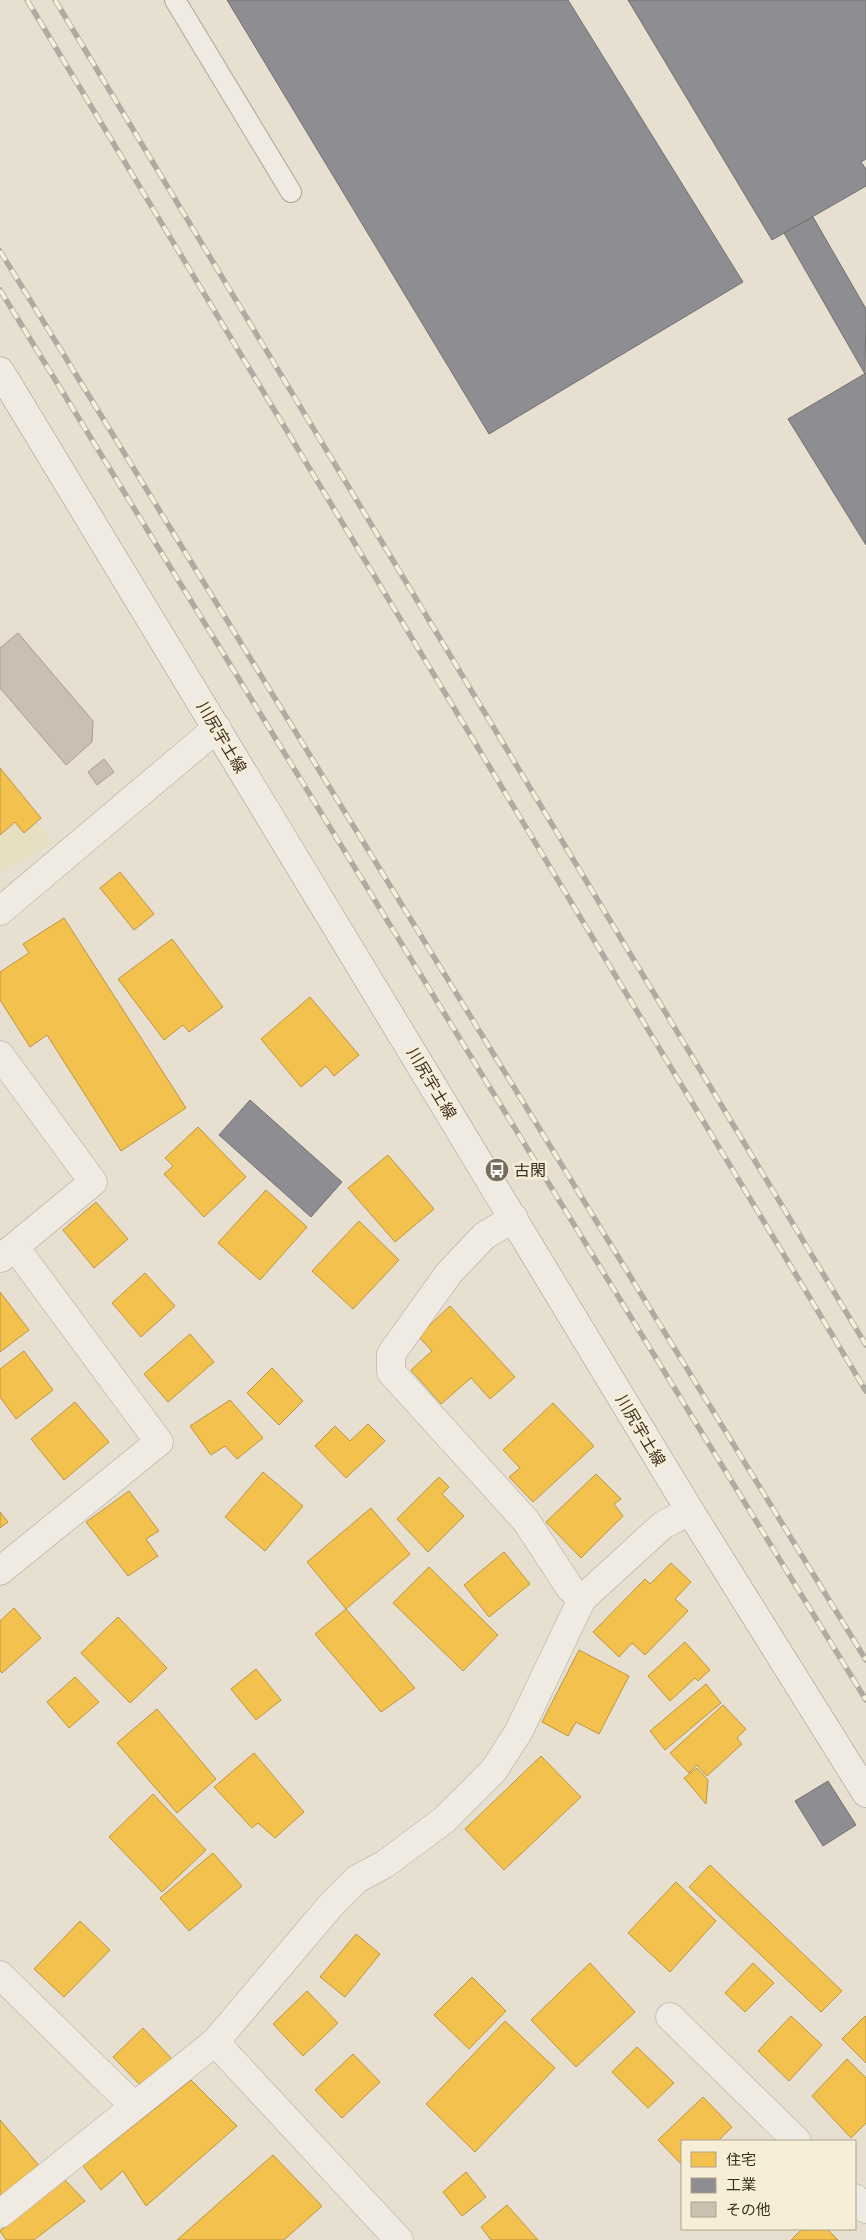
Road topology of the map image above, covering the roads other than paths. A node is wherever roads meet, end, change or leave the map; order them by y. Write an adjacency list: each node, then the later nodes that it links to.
1 (175, 0): 2 (lane)
2 (292, 192)
3 (0, 372): 4 (street, 川尻宇土線)
4 (217, 728): 5 (street); 7 (street, 川尻宇土線)
5 (0, 911)
6 (0, 1055): 8 (street)
7 (514, 1218): 9 (street, 川尻宇土線); 11 (street)
8 (7, 1253): 10 (street)
9 (690, 1511): 11 (street); 12 (street, 川尻宇土線)
10 (0, 1571)
11 (582, 1600): 15 (street)
12 (866, 1793)
13 (0, 1975): 16 (street)
14 (670, 2017): 17 (street)
15 (215, 2042): 16 (street); 21 (street)
16 (134, 2106): 20 (street)
17 (796, 2140)
18 (856, 2199): 19 (street)
19 (866, 2209)
20 (0, 2214)
21 (398, 2240)

